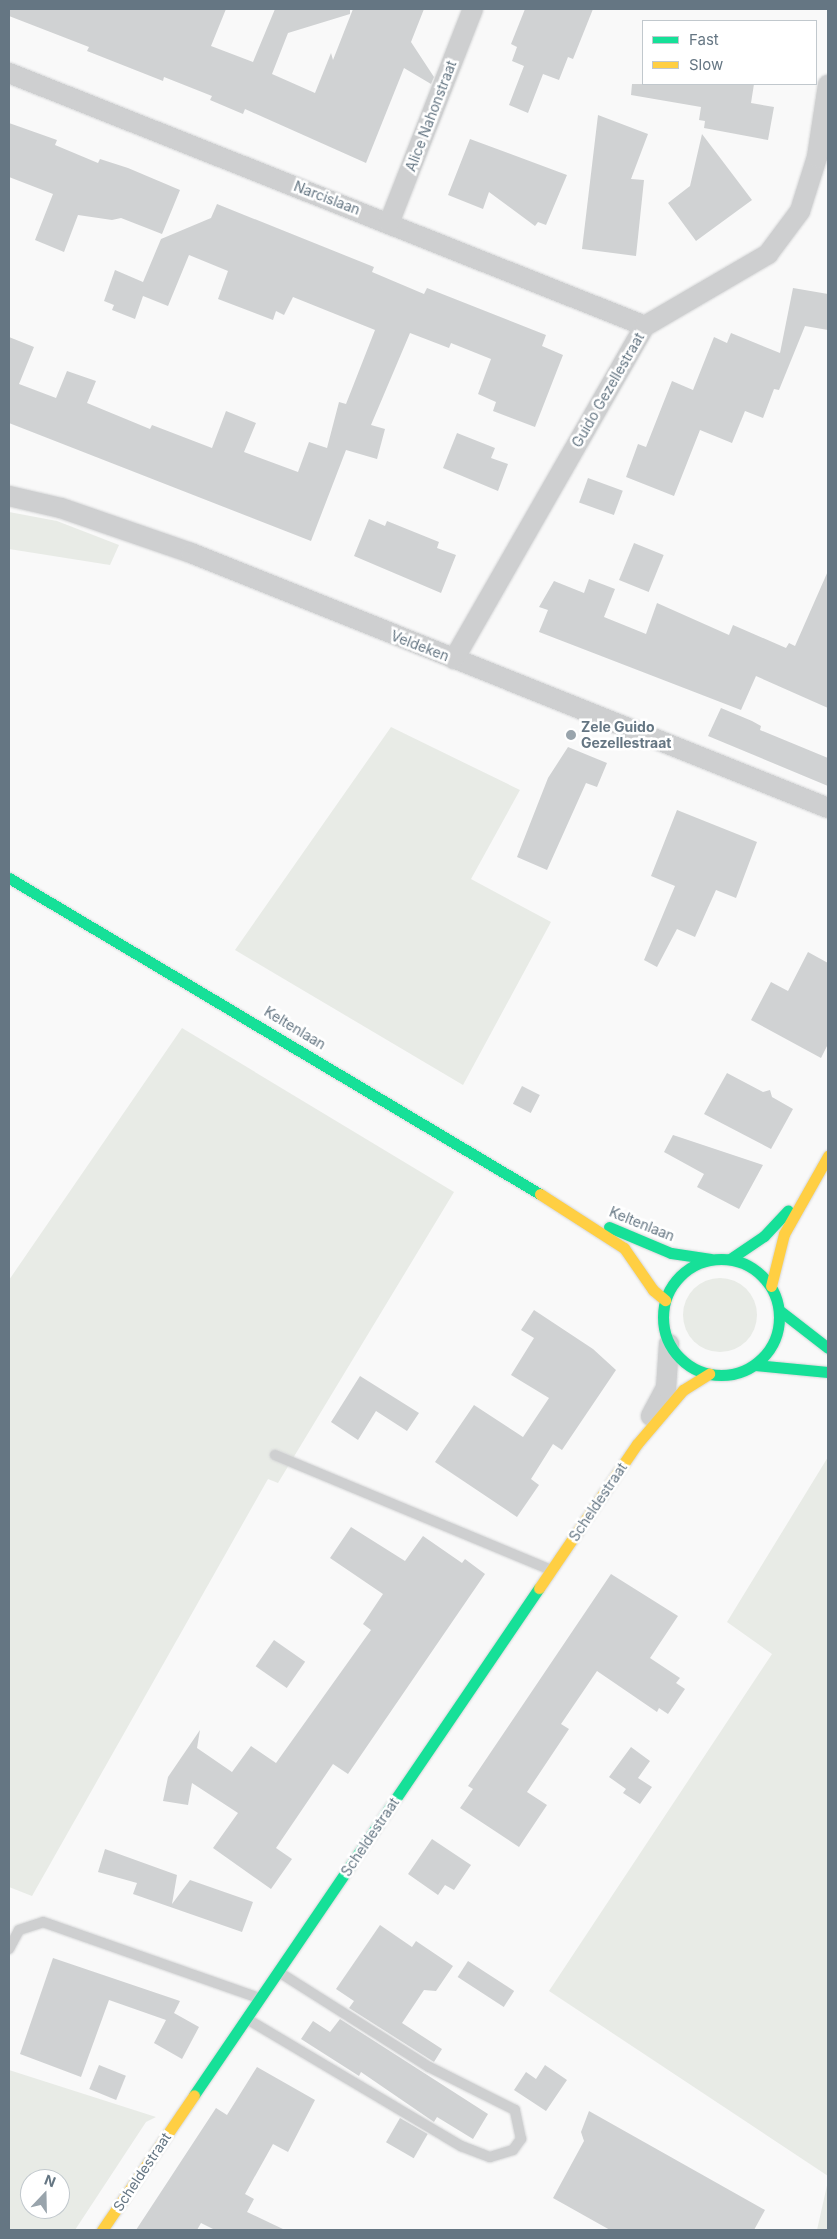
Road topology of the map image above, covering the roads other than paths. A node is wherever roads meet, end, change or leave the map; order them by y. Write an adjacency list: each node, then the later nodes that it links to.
1 (472, 9): 4 (street, Alice Nahonstraat)
2 (9, 73): 4 (street, Narcislaan)
3 (828, 85): 5 (street, Guido Gezellestraat)
4 (389, 222): 5 (street, Narcislaan)
5 (645, 326): 7 (street, Guido Gezellestraat)
6 (9, 496): 7 (street, Veldeken)
7 (454, 659): 8 (street, Veldeken)
8 (828, 808)
9 (9, 878): 12 (main road, Keltenlaan)
10 (828, 1156): 11 (main road)
11 (811, 1184): 14 (main road); 15 (main road)
12 (564, 1208): 13 (main road, Keltenlaan); 16 (main road, Keltenlaan)
13 (710, 1259): 14 (main road, Keltenlaan); 16 (main road, Keltenlaan)
14 (730, 1259): 15 (main road, Keltenlaan)
15 (771, 1286): 17 (main road, Keltenlaan)
16 (664, 1300): 18 (main road, Keltenlaan)
17 (780, 1310): 19 (main road); 20 (main road, Keltenlaan)
18 (669, 1344): 22 (main road, Keltenlaan); 23 (street, Scheldestraat)
19 (828, 1348)
20 (755, 1365): 21 (main road, Keltenlaan); 22 (main road, Keltenlaan)
21 (828, 1372)
22 (709, 1374): 23 (main road, Scheldestraat)
23 (638, 1444): 25 (main road, Scheldestraat)
24 (275, 1455): 25 (lane)
25 (551, 1570): 27 (main road, Scheldestraat)
26 (9, 1949): 28 (lane)
27 (278, 1972): 28 (main road, Scheldestraat); 29 (lane)
28 (260, 1998): 29 (main road, Scheldestraat)
29 (246, 2018): 30 (main road, Scheldestraat)
30 (102, 2230)

